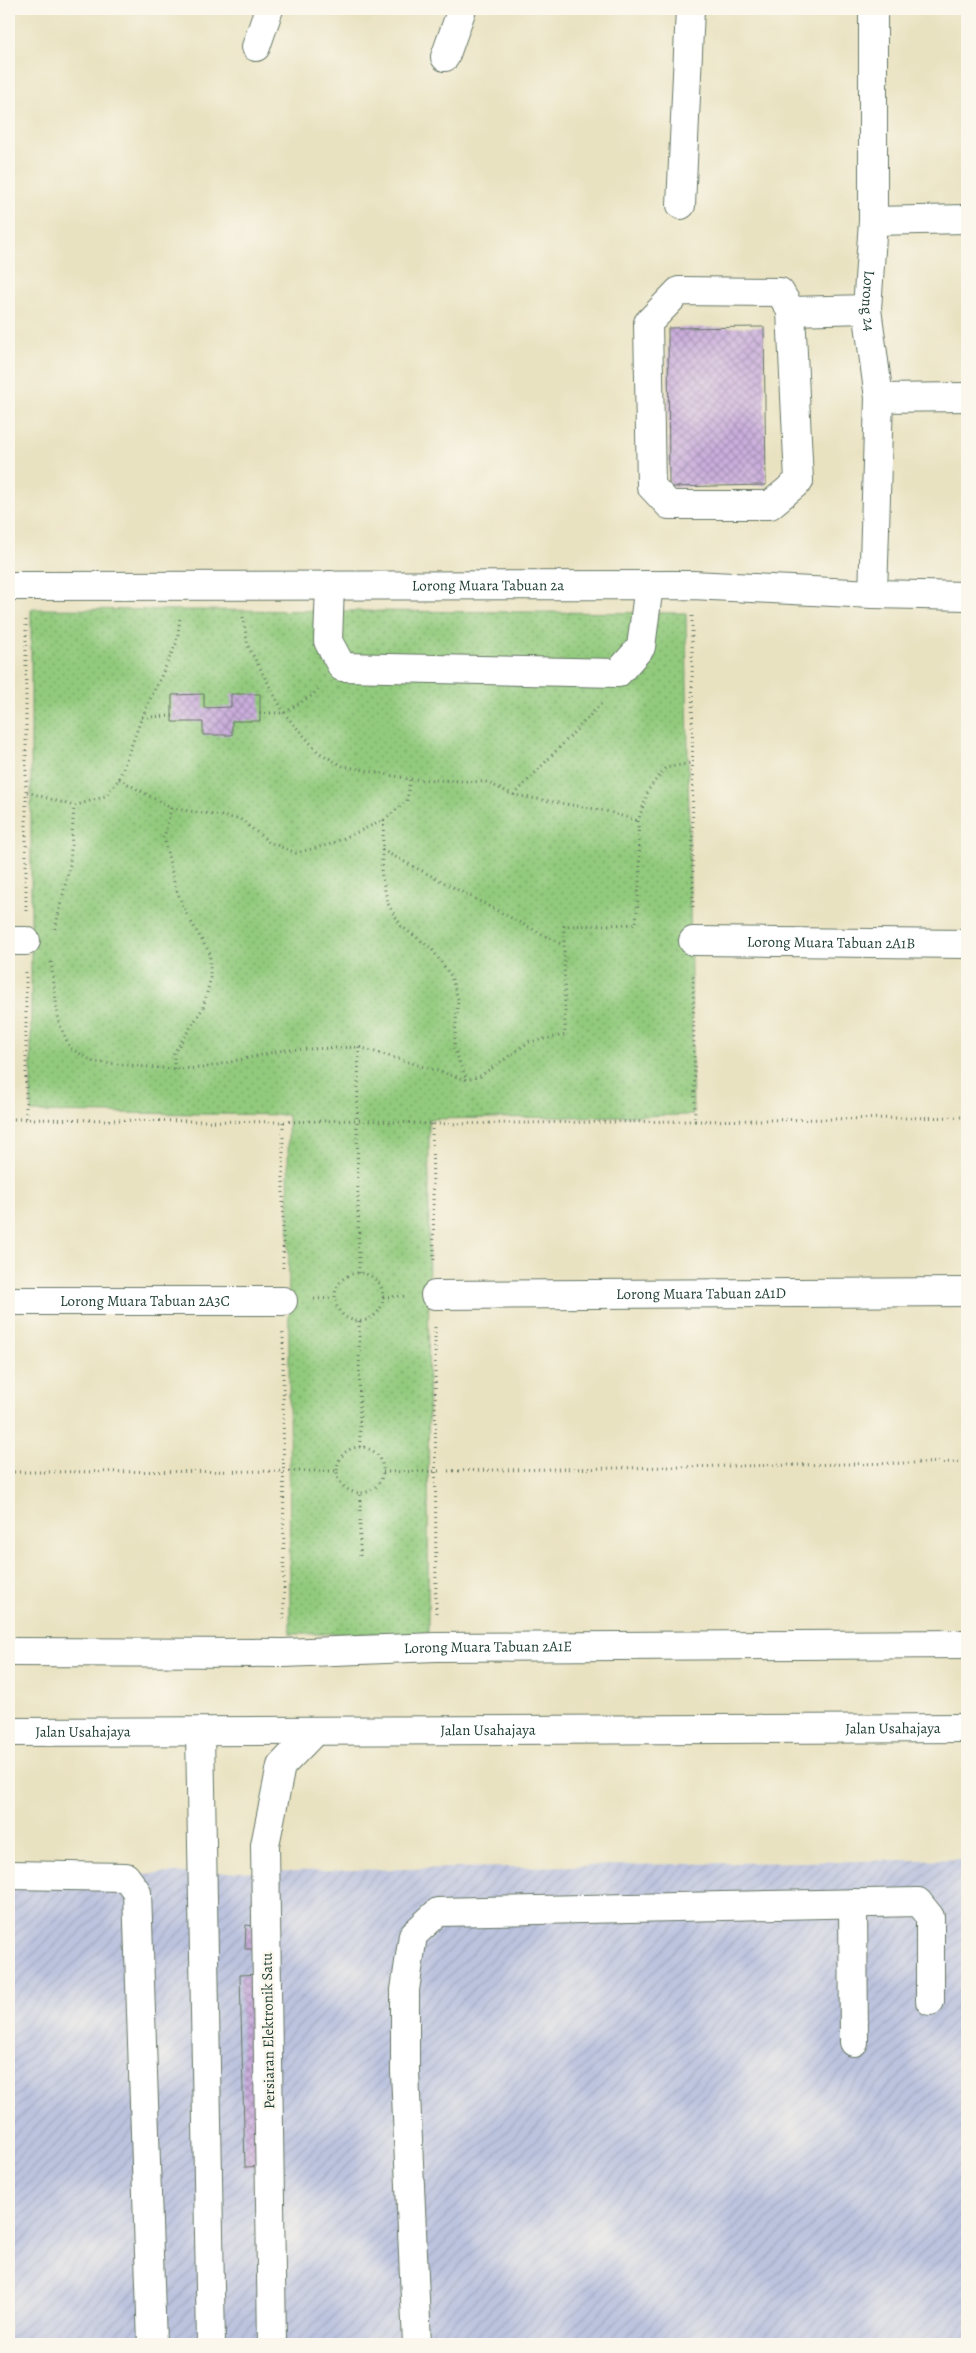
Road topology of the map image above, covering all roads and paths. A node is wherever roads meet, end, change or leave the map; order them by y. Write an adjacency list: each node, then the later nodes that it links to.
1 (269, 9): 5 (street)
2 (462, 9): 6 (street)
3 (690, 9): 7 (street)
4 (873, 9): 9 (street, Lorong 24)
5 (256, 47)
6 (445, 57)
7 (681, 205)
8 (967, 219): 9 (street)
9 (873, 221): 10 (street, Lorong 24)
10 (867, 310): 11 (street); 12 (street, Lorong 24)
11 (791, 311): 11 (street)
12 (879, 398): 13 (street); 18 (street, Lorong 24)
13 (967, 398)
14 (649, 585): 15 (street, Lorong Muara Tabuan 2a); 17 (street, Lorong Muara Tabuan 2a); 23 (street)
15 (692, 585): 18 (street, Lorong Muara Tabuan 2a); 28 (path)
16 (17, 586): 17 (street, Lorong Muara Tabuan 2a); 31 (path)
17 (330, 586): 22 (street)
18 (873, 594): 19 (street, Lorong Muara Tabuan 2a)
19 (967, 596)
20 (181, 612): 27 (path)
21 (242, 614): 25 (path)
22 (342, 667): 23 (street); 25 (path)
23 (618, 673): 32 (path)
24 (260, 713): 25 (path)
25 (284, 713): 30 (path)
26 (172, 716): 27 (path)
27 (142, 717): 29 (path)
28 (691, 763): 36 (path); 40 (path)
29 (119, 779): 33 (path); 34 (path)
30 (410, 779): 32 (path); 35 (path)
31 (27, 792): 33 (path); 39 (path)
32 (514, 795): 36 (path)
33 (74, 806): 38 (path)
34 (171, 808): 35 (path); 45 (path)
35 (384, 820): 37 (path)
36 (638, 821): 42 (path)
37 (382, 850): 42 (path); 46 (path)
38 (55, 931)
39 (17, 941): 49 (path)
40 (693, 941): 41 (street, Lorong Muara Tabuan 2A1B); 51 (path)
41 (967, 944)
42 (563, 945): 46 (path)
43 (51, 954): 45 (path)
44 (359, 1047): 45 (path); 46 (path); 50 (path)
45 (174, 1069)
46 (467, 1080)
47 (967, 1117): 51 (path)
48 (9, 1119): 49 (path)
49 (26, 1119): 52 (path)
50 (357, 1120): 52 (path); 53 (path); 54 (path)
51 (695, 1121): 53 (path)
52 (283, 1122): 57 (path)
53 (432, 1124): 56 (path)
54 (359, 1273): 59 (path); 59 (path)
55 (967, 1292): 56 (street, Lorong Muara Tabuan 2A1D)
56 (435, 1295): 66 (path)
57 (283, 1301): 58 (street, Lorong Muara Tabuan 2A3C); 64 (path)
58 (9, 1302)
59 (359, 1321): 60 (path)
60 (360, 1447): 62 (path); 65 (path)
61 (967, 1462): 66 (path)
62 (336, 1471): 64 (path); 67 (path)
63 (9, 1472): 64 (path)
64 (285, 1472): 72 (path)
65 (383, 1472): 66 (path); 67 (path)
66 (436, 1473): 70 (path)
67 (360, 1494): 68 (path)
68 (360, 1556)
69 (967, 1644): 70 (street, Lorong Muara Tabuan 2A1E)
70 (436, 1647): 72 (street, Lorong Muara Tabuan 2A1E)
71 (9, 1652): 72 (street, Lorong Muara Tabuan 2A1E)
72 (284, 1652)
73 (967, 1728): 75 (street, Jalan Usahajaya)
74 (9, 1732): 76 (street, Jalan Usahajaya)
75 (314, 1732): 76 (street, Jalan Usahajaya); 83 (street, Persiaran Elektronik Satu)
76 (200, 1733): 82 (street)
77 (9, 1875): 81 (street)
78 (853, 1903): 79 (street); 80 (street); 84 (street)
79 (930, 2001)
80 (854, 2042)
81 (152, 2344)
82 (211, 2344)
83 (272, 2344)
84 (417, 2344)

